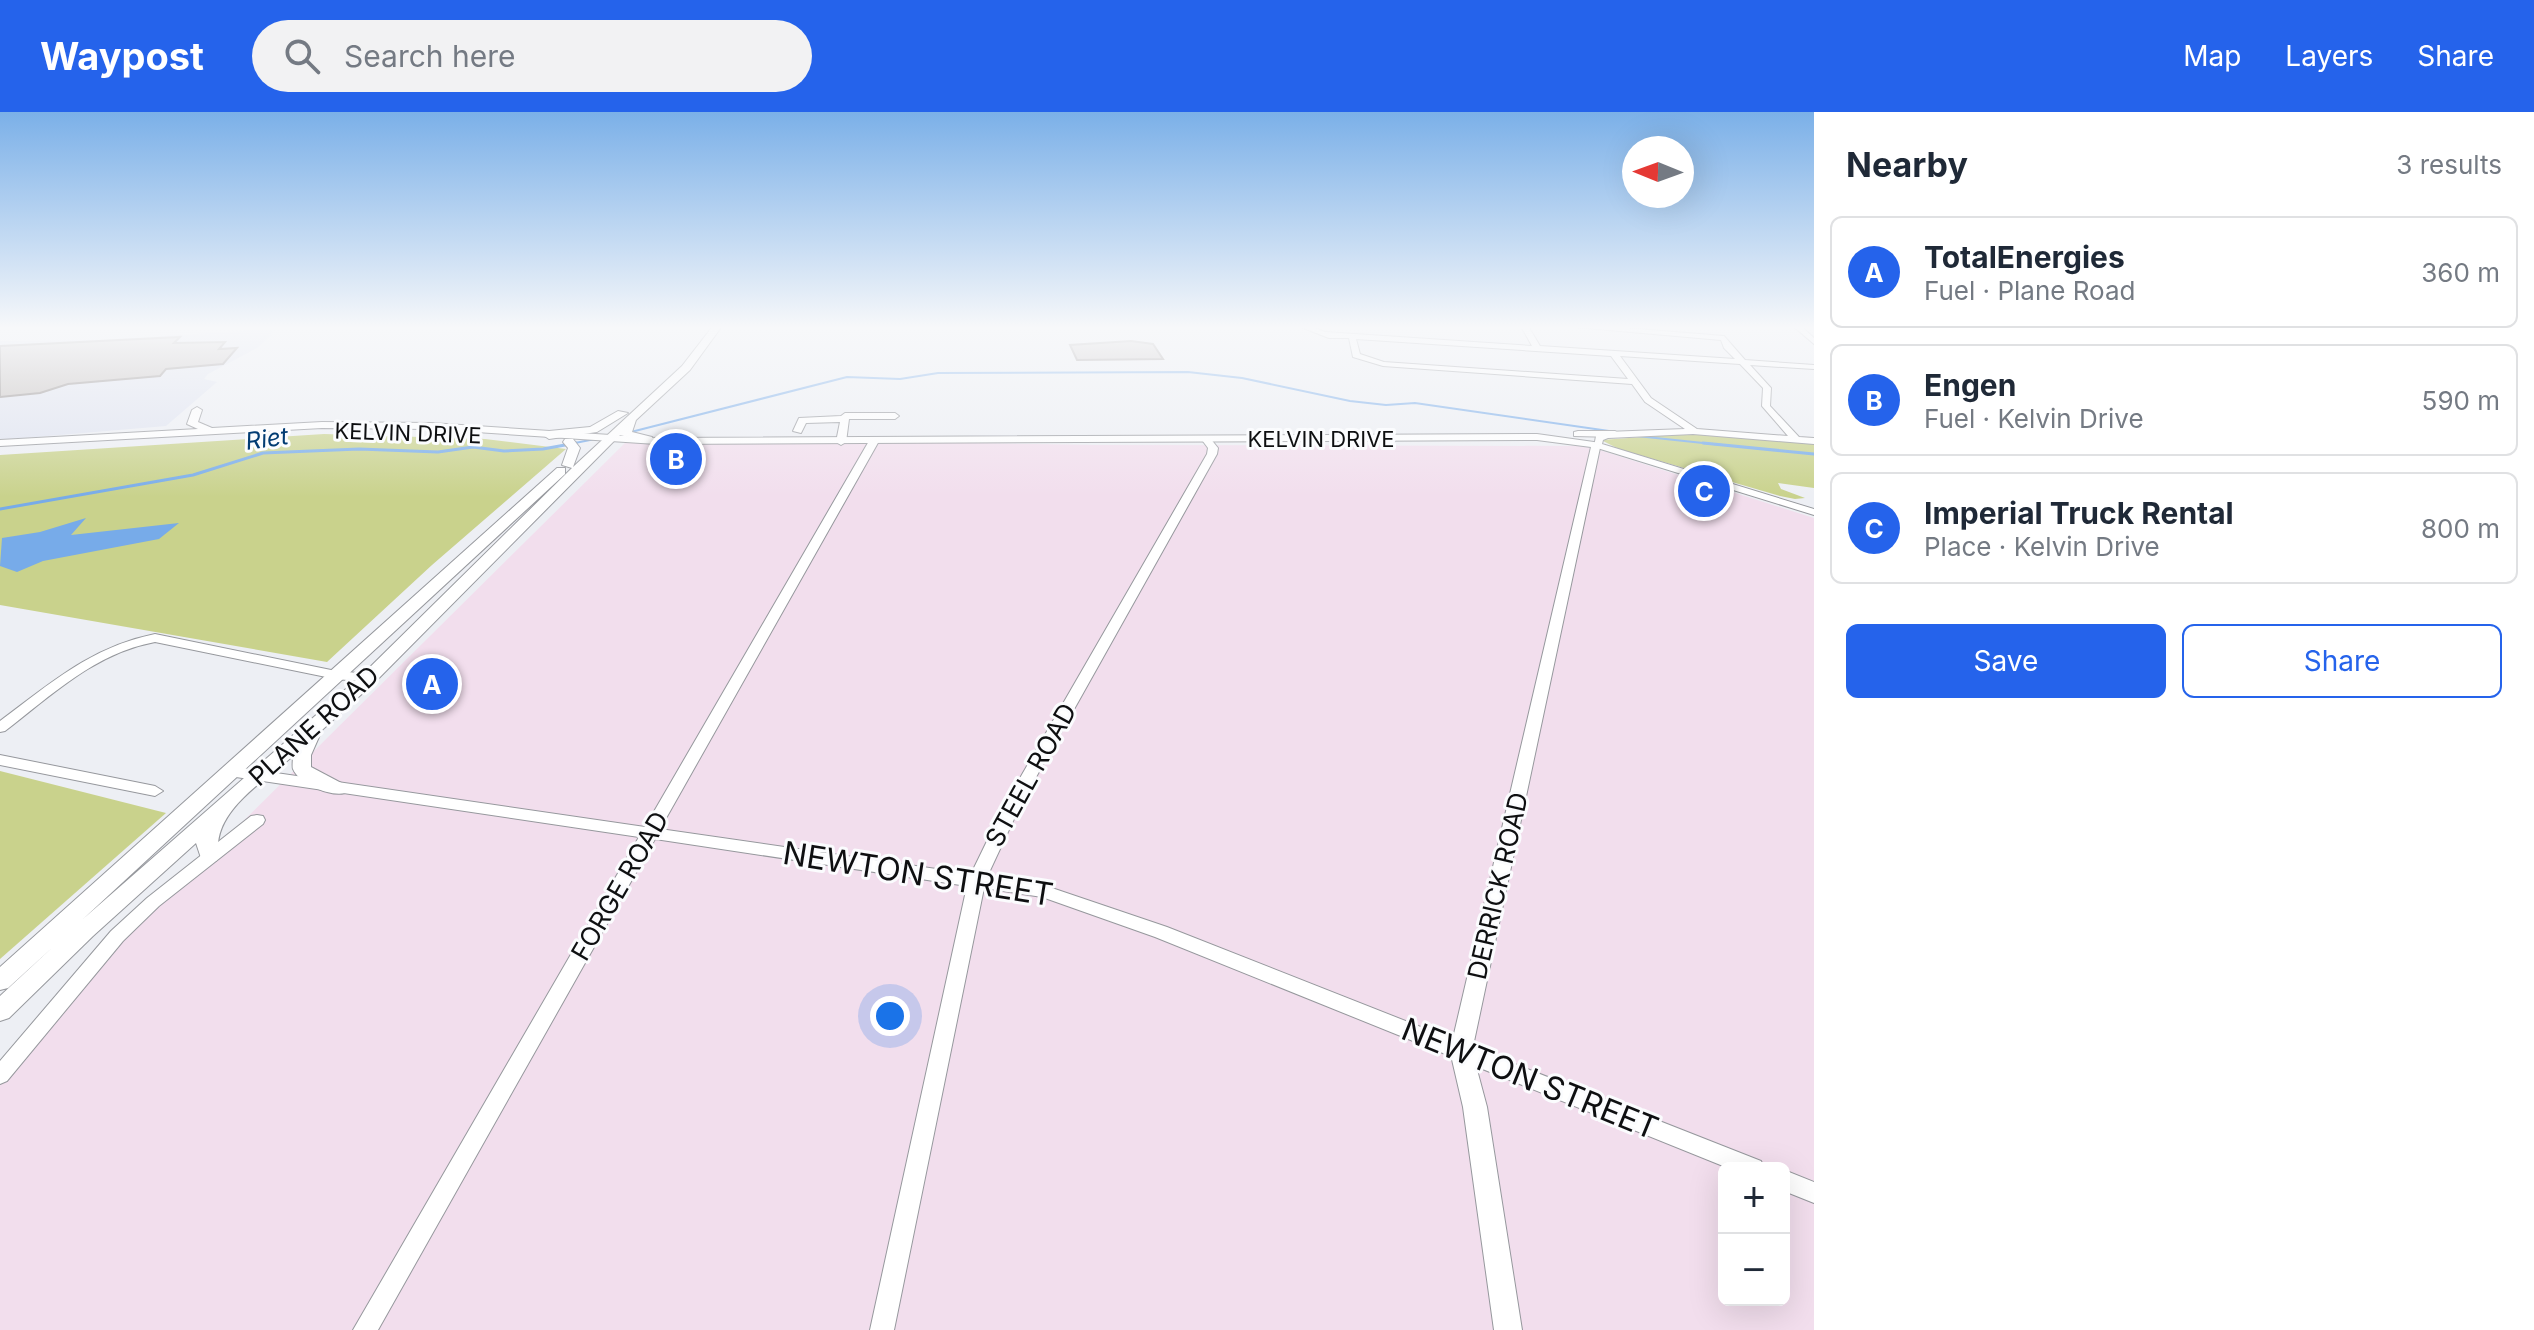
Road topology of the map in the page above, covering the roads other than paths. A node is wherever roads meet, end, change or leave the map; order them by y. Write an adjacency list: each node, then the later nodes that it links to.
1 (655, 383): 6 (main road, PLANE ROAD)
2 (658, 383): 6 (main road)
3 (667, 383): 9 (main road, PLANE ROAD)
4 (1634, 383): 14 (street)
5 (1762, 383): 19 (street)
6 (643, 394): 9 (main road, PLANE ROAD)
7 (197, 410): 12 (street)
8 (846, 414): 10 (street); 13 (street); 27 (street)
9 (626, 416): 17 (main road); 20 (main road); 22 (main road, PLANE ROAD)
10 (895, 416)
11 (186, 422): 15 (street)
12 (211, 429): 15 (street, KELVIN DRIVE); 17 (street, KELVIN DRIVE)
13 (798, 431)
14 (1693, 431): 16 (street); 19 (street)
15 (147, 433): 29 (street, KELVIN DRIVE)
16 (1615, 434): 18 (street); 28 (street)
17 (549, 435): 22 (street, KELVIN DRIVE)
18 (1537, 437): 21 (street, KELVIN DRIVE); 28 (street, KELVIN DRIVE)
19 (1796, 439): 24 (street)
20 (648, 440): 22 (street, KELVIN DRIVE); 26 (street, KELVIN DRIVE)
21 (1207, 440): 23 (street, KELVIN DRIVE); 45 (street, STEEL ROAD)
22 (600, 441): 25 (street, KELVIN DRIVE); 26 (street, KELVIN DRIVE); 30 (main road, PLANE ROAD); 33 (main road, PLANE ROAD)
23 (874, 441): 27 (street, KELVIN DRIVE); 43 (street, FORGE ROAD)
24 (1814, 441)
25 (569, 442): 29 (street, KELVIN DRIVE); 30 (main road)
26 (817, 442): 27 (street, KELVIN DRIVE)
27 (841, 442)
28 (1597, 445): 31 (street, KELVIN DRIVE); 48 (street, DERRICK ROAD)
29 (0, 446)
30 (568, 465): 32 (main road, PLANE ROAD)
31 (1814, 512)
32 (336, 675): 33 (street); 35 (street); 37 (main road, PLANE ROAD)
33 (369, 678): 34 (main road, PLANE ROAD)
34 (325, 717): 38 (main road, PLANE ROAD); 39 (main road)
35 (0, 728)
36 (0, 760): 40 (street)
37 (229, 771): 38 (street, NEWTON STREET); 46 (main road, PLANE ROAD)
38 (258, 776): 39 (street, NEWTON STREET); 41 (main road, PLANE ROAD)
39 (338, 789): 43 (street, NEWTON STREET)
40 (155, 791)
41 (226, 805): 44 (main road); 47 (main road, PLANE ROAD)
42 (257, 820): 44 (street, PLANE ROAD)
43 (650, 833): 45 (street, NEWTON STREET); 53 (street, FORGE ROAD)
44 (209, 856): 49 (street, PLANE ROAD)
45 (977, 880): 48 (street, NEWTON STREET); 54 (street, STEEL ROAD)
46 (0, 981)
47 (0, 1011)
48 (1461, 1051): 50 (street, NEWTON STREET); 55 (street, DERRICK ROAD)
49 (0, 1075)
50 (1738, 1162)
51 (1790, 1183): 52 (street)
52 (1814, 1193)
53 (365, 1330)
54 (882, 1330)
55 (1508, 1330)

